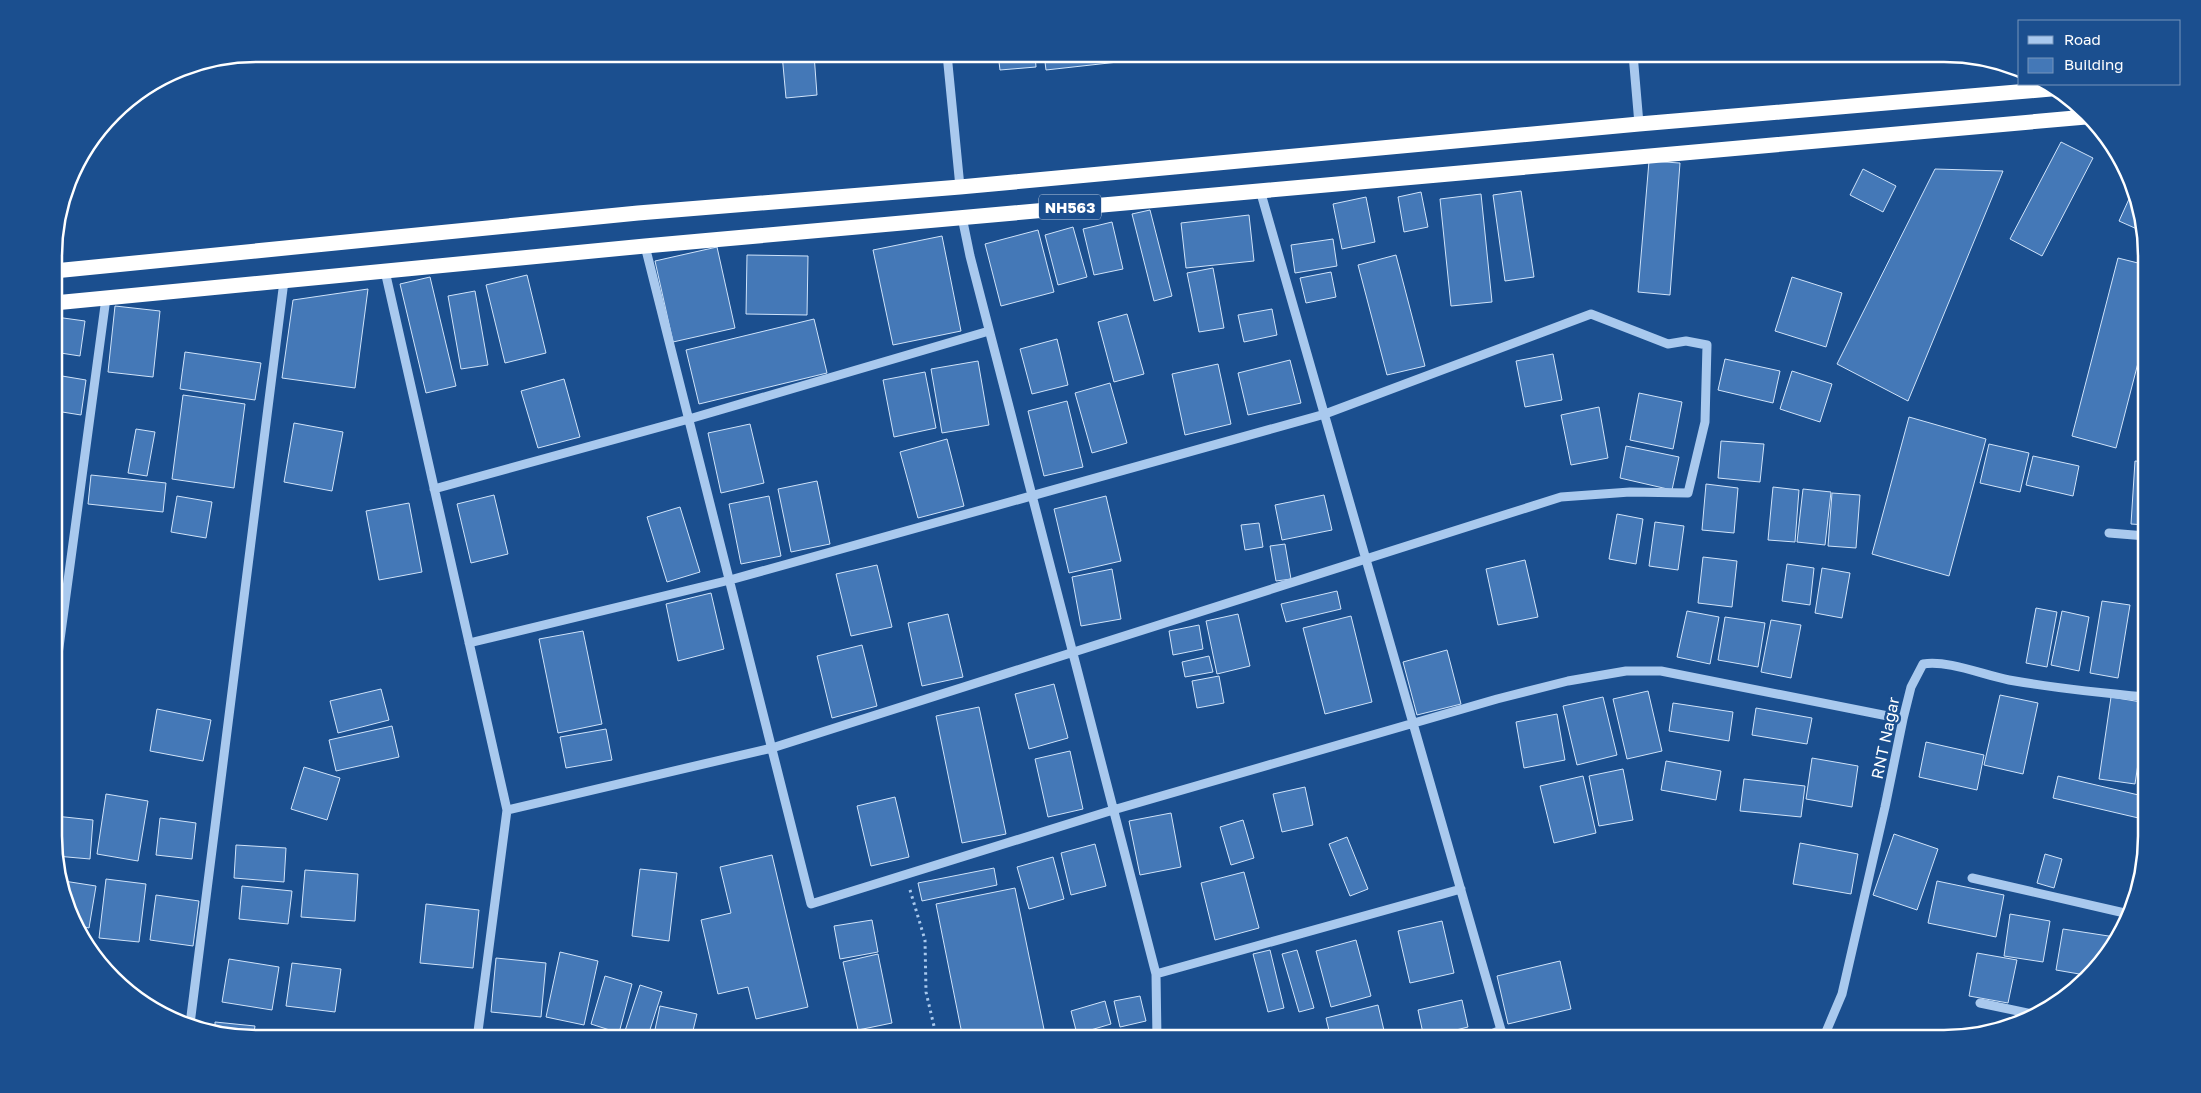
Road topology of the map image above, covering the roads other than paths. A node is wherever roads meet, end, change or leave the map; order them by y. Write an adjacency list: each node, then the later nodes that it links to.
1 (948, 62): 6 (street)
2 (1634, 62): 5 (street)
3 (2044, 90): 5 (highway, NH563)
4 (2080, 118): 7 (highway, NH563)
5 (1639, 124): 6 (highway, NH563)
6 (960, 187): 10 (highway, NH563)
7 (1260, 190): 8 (highway, NH563); 16 (street)
8 (962, 217): 9 (highway, NH563); 15 (street)
9 (645, 246): 11 (highway, NH563); 17 (street)
10 (62, 270)
11 (386, 271): 12 (highway, NH563); 18 (street)
12 (284, 281): 13 (highway, NH563); 39 (street)
13 (106, 298): 14 (highway, NH563); 24 (street)
14 (62, 302)
15 (989, 331): 17 (street); 19 (street)
16 (1325, 414): 19 (street); 22 (street); 22 (street)
17 (689, 419): 18 (street); 23 (street)
18 (434, 489): 25 (street)
19 (1032, 497): 23 (street); 26 (street)
20 (2109, 533): 21 (street)
21 (2138, 535)
22 (1366, 560): 26 (street); 29 (street)
23 (730, 580): 25 (street); 30 (street)
24 (62, 625)
25 (469, 643): 31 (street)
26 (1072, 653): 30 (street); 32 (street)
27 (2138, 695): 28 (street, RNT Nagar)
28 (1903, 719): 29 (street); 43 (street, RNT Nagar)
29 (1413, 722): 32 (street); 34 (street)
30 (772, 748): 31 (street); 32 (street)
31 (506, 810): 40 (street)
32 (1113, 810): 36 (street)
33 (1972, 878): 35 (street)
34 (1461, 888): 36 (street); 42 (street)
35 (2123, 913)
36 (1156, 974): 41 (street)
37 (1980, 1003): 38 (street)
38 (2027, 1013)
39 (191, 1019)
40 (478, 1030)
41 (1157, 1030)
42 (1501, 1030)
43 (1827, 1030)

